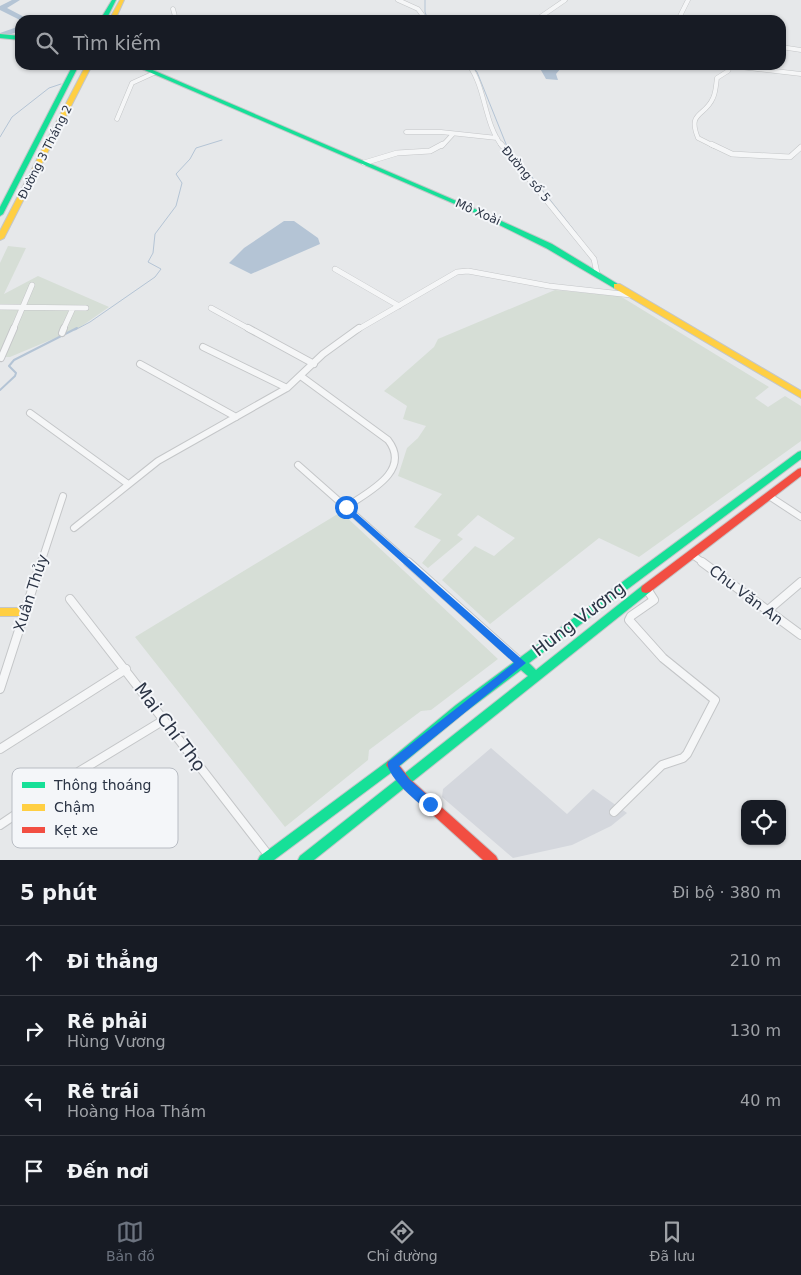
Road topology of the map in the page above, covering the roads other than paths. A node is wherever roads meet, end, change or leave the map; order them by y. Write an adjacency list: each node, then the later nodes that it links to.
1 (114, 0): 7 (main road)
2 (122, 0): 8 (main road)
3 (398, 0): 10 (street)
4 (566, 0): 11 (street)
5 (688, 0): 12 (street)
6 (173, 9): 9 (street)
7 (106, 15)
8 (114, 15)
9 (175, 15)
10 (422, 15)
11 (544, 15)
12 (680, 15)
13 (786, 48): 14 (street)
14 (801, 50)
15 (74, 70): 23 (main road, Đường 3 Tháng 2)
16 (86, 70): 24 (main road, Đường 3 Tháng 2)
17 (147, 70): 21 (main road, Mô Xoài)
18 (472, 70): 28 (street, Đường số 5)
19 (726, 70): 29 (street)
20 (766, 70): 22 (street)
21 (154, 73): 25 (street); 30 (main road, Mô Xoài)
22 (801, 74)
23 (55, 107): 24 (main road); 31 (main road, Đường 3 Tháng 2)
24 (68, 107): 32 (main road, Đường 3 Tháng 2)
25 (117, 119)
26 (406, 132): 27 (street)
27 (454, 134): 28 (street); 30 (street)
28 (497, 138): 34 (street, Đường số 5)
29 (801, 147)
30 (364, 162): 34 (main road, Mô Xoài)
31 (0, 214)
32 (0, 238)
33 (335, 269): 37 (street)
34 (597, 274): 36 (main road, Mô Xoài)
35 (32, 285): 39 (street)
36 (632, 295): 37 (street); 50 (main road, Mô Xoài)
37 (399, 306): 47 (street)
38 (0, 307): 39 (street)
39 (23, 308): 40 (street); 45 (street)
40 (73, 308): 41 (street); 43 (street)
41 (86, 308)
42 (210, 308): 47 (street)
43 (62, 332)
44 (203, 347): 49 (street)
45 (1, 358)
46 (140, 364): 52 (street)
47 (314, 364): 48 (street)
48 (302, 376): 49 (street); 59 (street)
49 (287, 388): 52 (street)
50 (801, 395)
51 (30, 413): 56 (street)
52 (236, 417): 56 (street)
53 (801, 454): 70 (main road, Hùng Vương)
54 (298, 465): 59 (street)
55 (801, 471): 58 (main road, Hùng Vương)
56 (128, 484): 61 (street)
57 (63, 496): 68 (street, Xuân Thủy)
58 (769, 496): 60 (street); 62 (main road, Hùng Vương)
59 (346, 507): 70 (street)
60 (801, 517)
61 (74, 528)
62 (691, 554): 64 (main road, Hùng Vương); 66 (street, Chu Văn An)
63 (801, 582): 66 (street)
64 (647, 589): 72 (main road, Hùng Vương); 79 (street)
65 (70, 599): 71 (street, Mai Chí Thọ)
66 (767, 611): 69 (street, Chu Văn An)
67 (0, 612): 68 (main road)
68 (25, 612): 73 (street, Xuân Thủy)
69 (801, 635)
70 (521, 663): 72 (main road); 76 (main road, Hùng Vương)
71 (126, 669): 74 (street, Mai Chí Thọ); 75 (street)
72 (536, 676): 78 (main road, Hùng Vương)
73 (0, 689)
74 (164, 720): 77 (street); 82 (street, Mai Chí Thọ)
75 (0, 749)
76 (392, 765): 78 (main road); 82 (main road, Hùng Vương)
77 (85, 768)
78 (406, 783): 83 (main road, Hùng Vương); 84 (main road)
79 (614, 812)
80 (12, 817): 81 (street)
81 (0, 825)
82 (268, 859)
83 (304, 860)
84 (492, 860)

